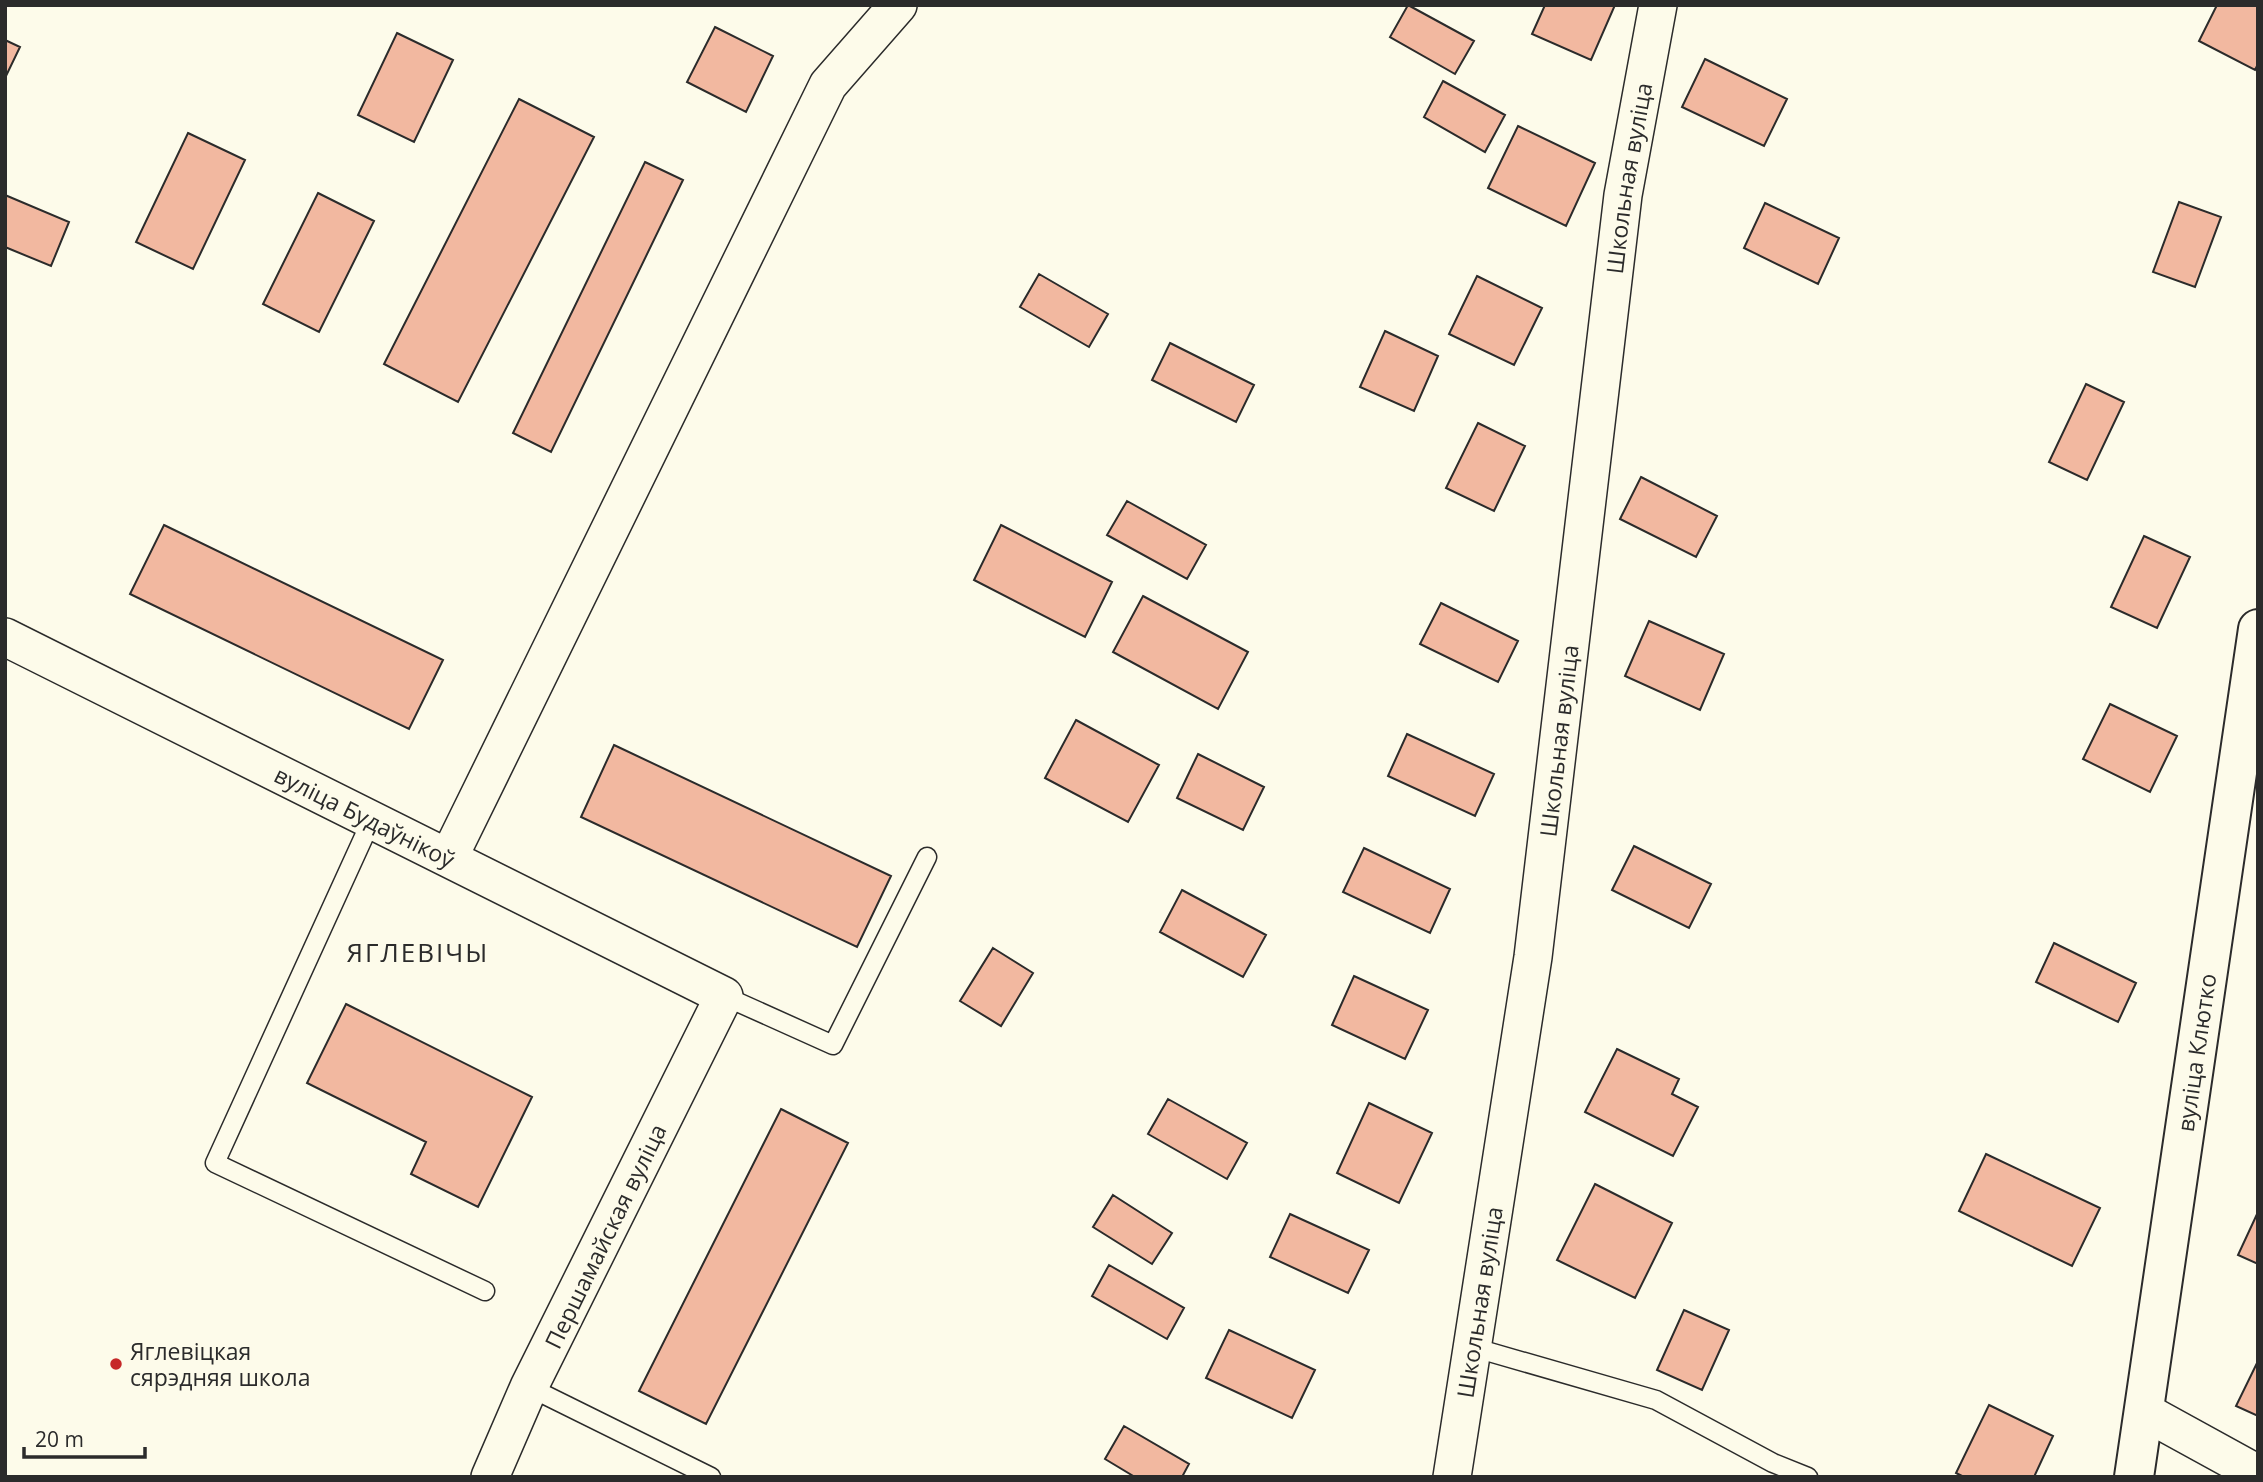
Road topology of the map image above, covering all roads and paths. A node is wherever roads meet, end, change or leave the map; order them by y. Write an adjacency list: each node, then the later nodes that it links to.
1 (898, 5): 6 (street)
2 (1658, 5): 10 (street, Школьная вуліца)
3 (2258, 629): 12 (street, вуліца Клютко)
4 (5, 637): 5 (street, вуліца Будаўнікоў)
5 (372, 819): 6 (street, вуліца Будаўнікоў); 9 (lane)
6 (449, 857): 8 (street, вуліца Будаўнікоў)
7 (927, 857): 8 (lane)
8 (724, 996): 11 (street, Першамайская вуліца)
9 (485, 1291)
10 (1472, 1348): 16 (street, Школьная вуліца); 17 (lane)
11 (529, 1387): 14 (street, Першамайская вуліца); 15 (lane)
12 (2145, 1412): 13 (street); 18 (street, вуліца Клютко)
13 (2258, 1474)
14 (490, 1477)
15 (711, 1477)
16 (1452, 1477)
17 (1808, 1477)
18 (2134, 1477)

